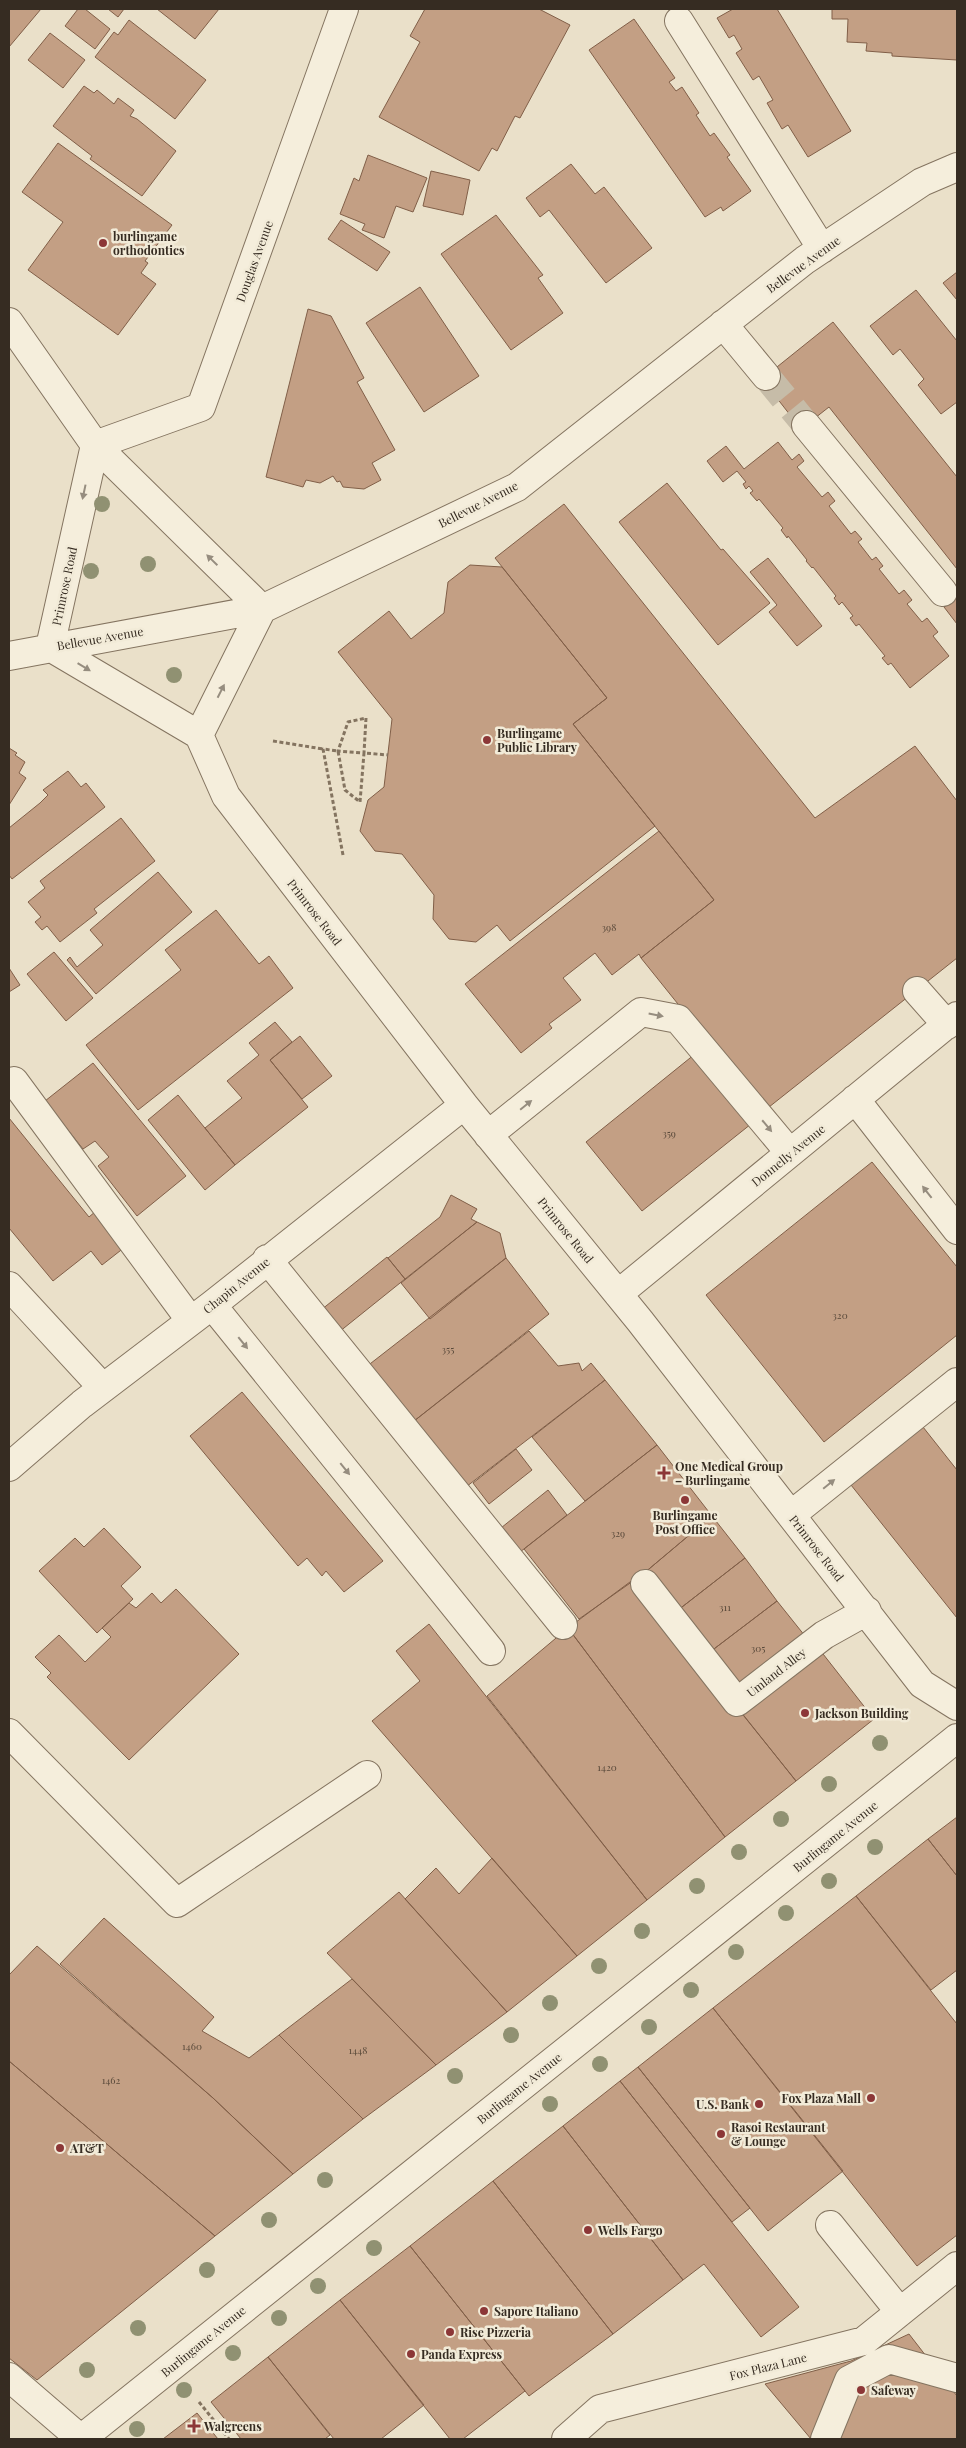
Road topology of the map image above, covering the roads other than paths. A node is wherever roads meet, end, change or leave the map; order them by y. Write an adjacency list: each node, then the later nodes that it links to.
1 (344, 9): 9 (street, Douglas Avenue)
2 (679, 21): 4 (street)
3 (957, 167): 4 (street, Bellevue Avenue)
4 (822, 249): 6 (street, Bellevue Avenue)
5 (9, 322): 9 (street)
6 (723, 324): 7 (street); 11 (street, Bellevue Avenue)
7 (766, 376)
8 (806, 425): 10 (street)
9 (95, 445): 11 (street, one-way to 9); 12 (street, Primrose Road, one-way to 12)
10 (942, 592)
11 (262, 609): 12 (street, Bellevue Avenue); 14 (street, one-way to 11)
12 (50, 647): 13 (street, Bellevue Avenue); 14 (street, one-way to 14)
13 (9, 656)
14 (199, 735): 19 (street, Primrose Road)
15 (917, 991): 16 (street)
16 (952, 1020): 18 (street, Donnelly Avenue)
17 (14, 1081): 26 (street)
18 (855, 1099): 21 (street, Donnelly Avenue); 22 (street, one-way to 18)
19 (464, 1105): 20 (street, Primrose Road); 23 (street, Chapin Avenue)
20 (488, 1135): 21 (street, one-way to 21); 25 (street, Primrose Road)
21 (790, 1154): 25 (street, Donnelly Avenue)
22 (957, 1230)
23 (267, 1259): 26 (street, Chapin Avenue); 33 (street)
24 (9, 1286): 28 (street)
25 (618, 1294): 30 (street, Primrose Road)
26 (202, 1313): 28 (street, Chapin Avenue); 34 (street, one-way to 34)
27 (957, 1382): 30 (street, one-way to 27)
28 (103, 1388): 29 (street, Chapin Avenue)
29 (9, 1467)
30 (791, 1515): 32 (street, Primrose Road)
31 (645, 1584): 32 (street, Umland Alley)
32 (867, 1611): 35 (street, Primrose Road)
33 (563, 1625)
34 (491, 1651)
35 (957, 1706)
36 (9, 1733): 38 (street)
37 (957, 1738): 44 (street, Burlingame Avenue)
38 (368, 1775)
39 (830, 2224): 41 (street)
40 (957, 2266): 41 (street, Fox Plaza Lane)
41 (900, 2312): 45 (street, Fox Plaza Lane)
42 (9, 2377): 44 (street)
43 (957, 2378): 46 (street)
44 (81, 2439)
45 (566, 2439)
46 (824, 2439)

